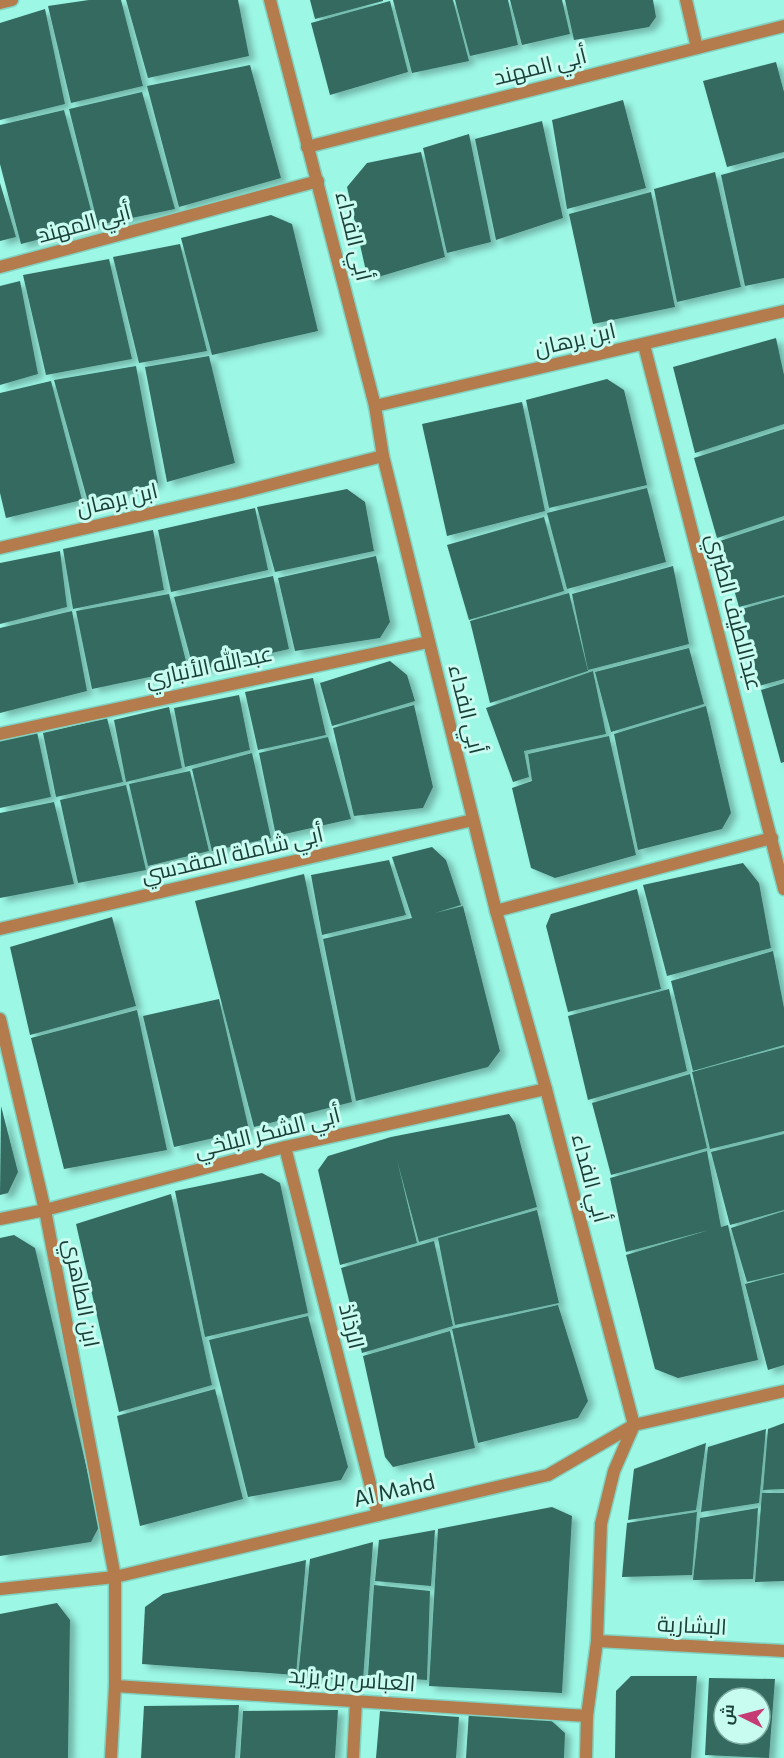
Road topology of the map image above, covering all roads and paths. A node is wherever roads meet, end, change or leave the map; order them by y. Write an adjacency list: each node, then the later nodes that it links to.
1 (12, 0): 4 (street)
2 (270, 0): 7 (street, أبي الفداء)
3 (686, 0): 6 (street)
4 (0, 3)
5 (784, 26): 6 (street, أبي المهند)
6 (697, 48): 7 (street, أبي المهند)
7 (307, 147): 8 (street, أبي الفداء)
8 (318, 182): 9 (street, أبي المهند); 12 (street, أبي الفداء)
9 (0, 267)
10 (784, 311): 11 (street, ابن برهان)
11 (644, 345): 12 (street, ابن برهان); 18 (street, عبداللطيف الطبري)
12 (375, 406): 13 (street, أبي الفداء)
13 (383, 456): 14 (street, ابن برهان); 15 (street, أبي الفداء)
14 (0, 548)
15 (428, 642): 16 (street, عبدالله الأنباري); 17 (street, أبي الفداء)
16 (0, 734)
17 (473, 820): 20 (street, أبي الفداء); 21 (street, أبي شاملة المقدسي)
18 (772, 838): 19 (street, عبداللطيف الطبري); 20 (street)
19 (784, 889)
20 (495, 911): 23 (street, أبي الفداء)
21 (0, 929)
22 (0, 1019): 25 (street, ابن الطاهري)
23 (546, 1089): 24 (street, أبي الشكر البلخي); 28 (street, أبي الفداء)
24 (285, 1147): 25 (street, أبي الشكر البلخي); 29 (street, الرذاذ)
25 (45, 1210): 26 (street, أبي الشكر البلخي); 30 (street, ابن الطاهري)
26 (0, 1219)
27 (784, 1391): 28 (street, Al Mahd)
28 (634, 1425): 29 (street, Al Mahd); 32 (street)
29 (378, 1515): 30 (street, Al Mahd)
30 (115, 1577): 31 (street, Al Mahd); 34 (street)
31 (0, 1589)
32 (597, 1641): 33 (street, البشارية); 36 (street)
33 (784, 1651)
34 (115, 1686): 35 (street, العباس بن يزيد); 37 (street)
35 (356, 1700): 36 (street, العباس بن يزيد); 38 (street)
36 (587, 1716): 39 (street)
37 (111, 1758)
38 (353, 1758)
39 (586, 1758)

